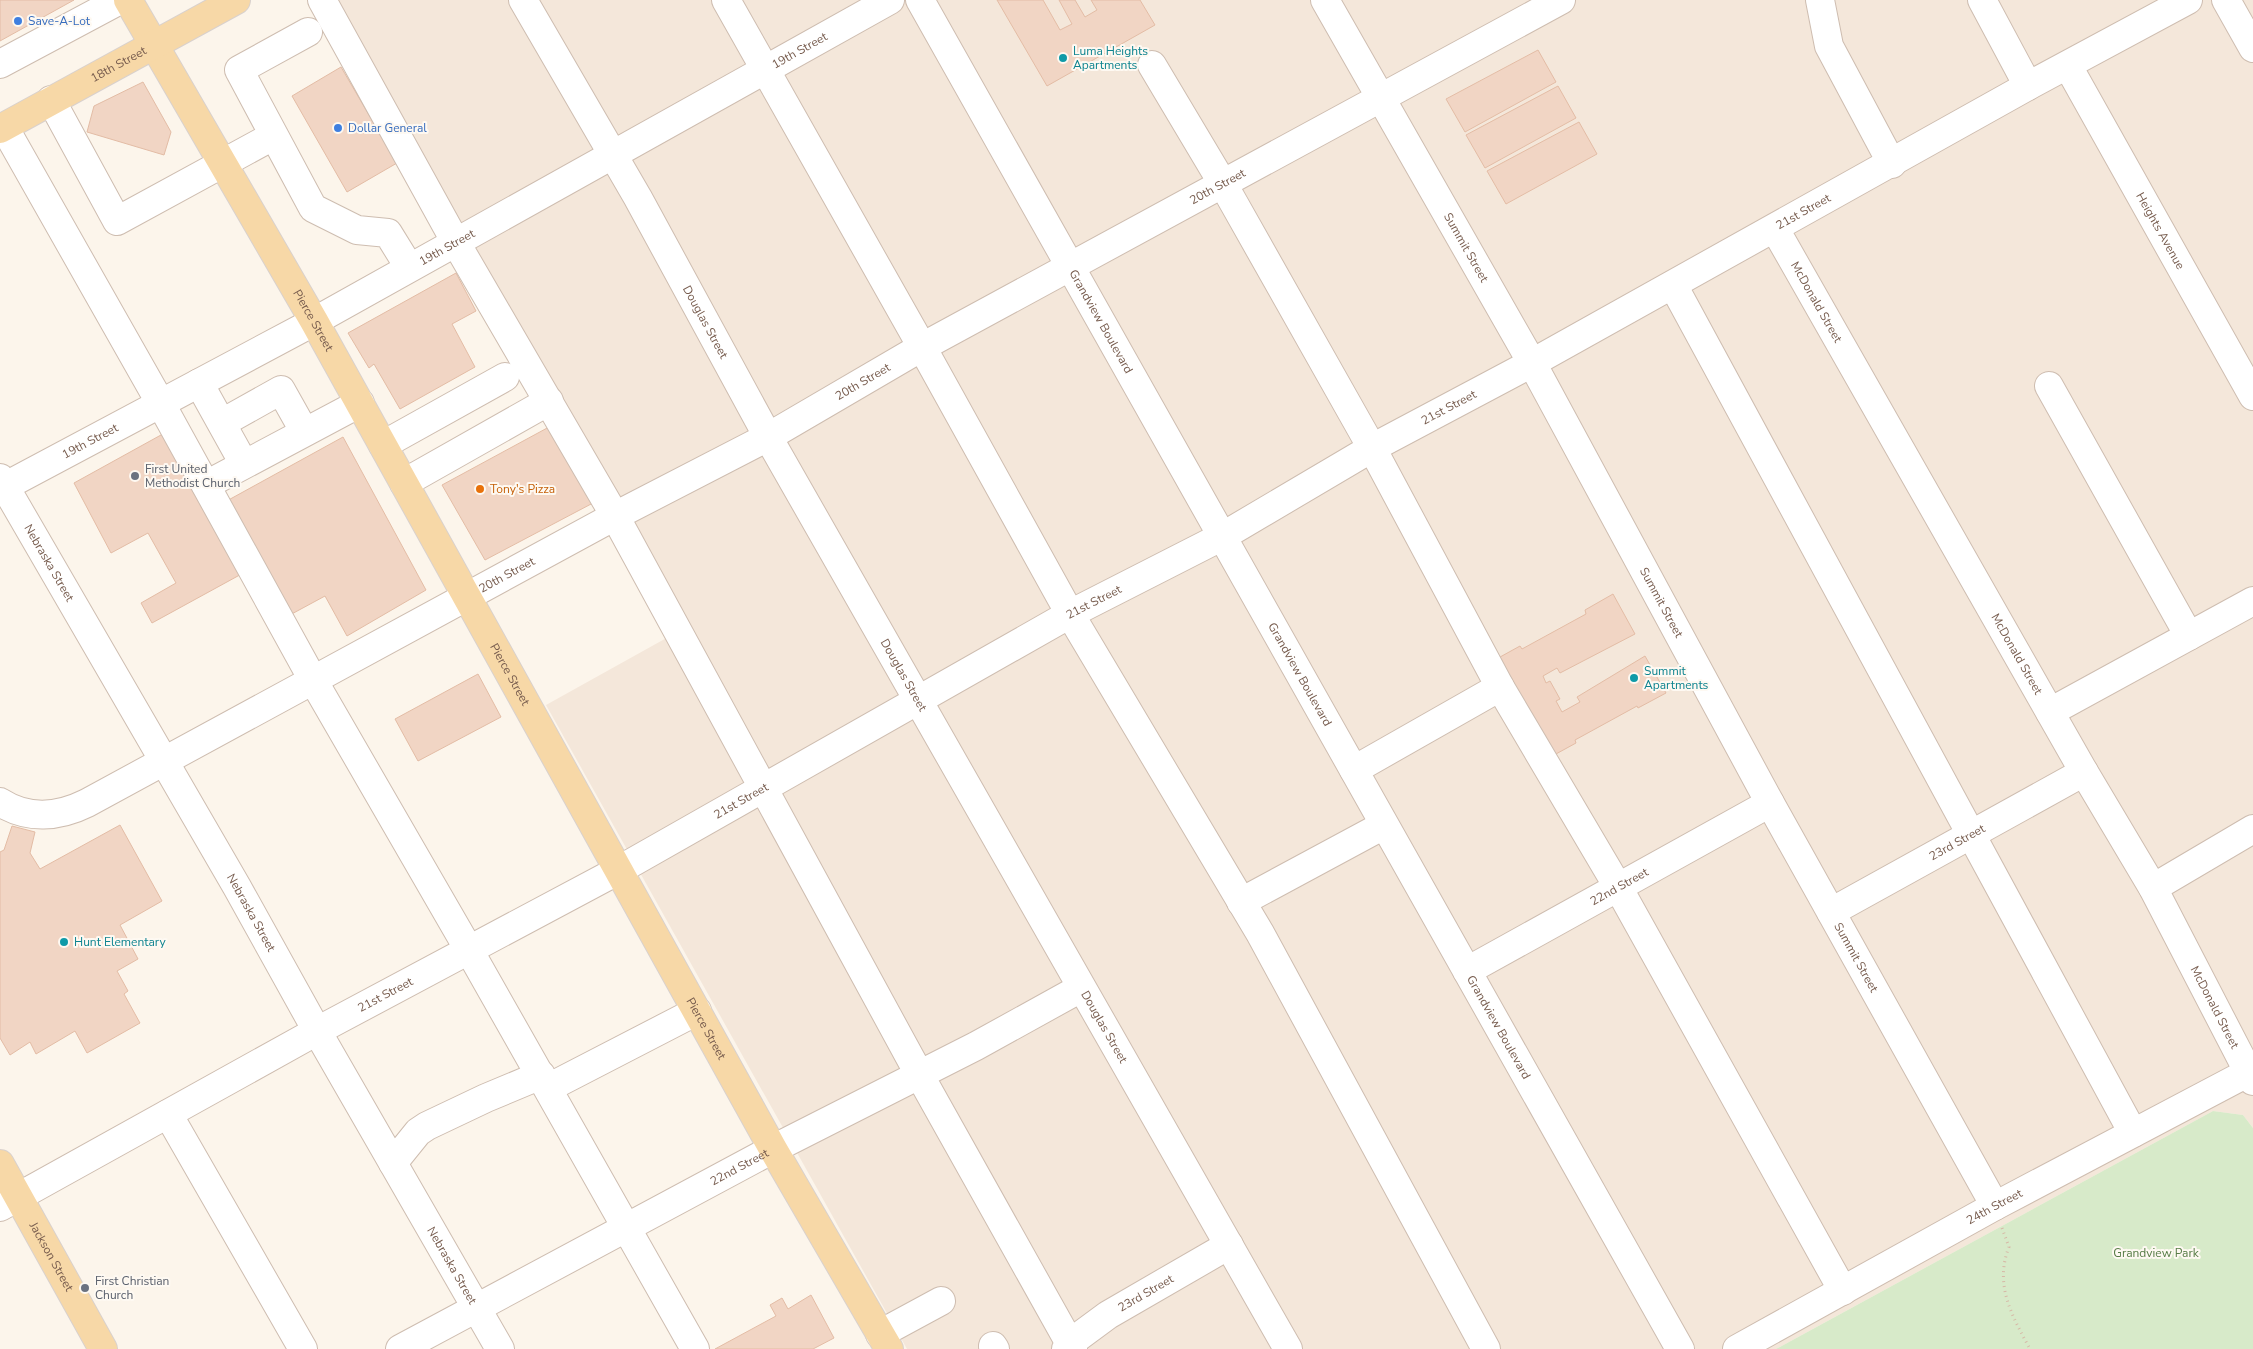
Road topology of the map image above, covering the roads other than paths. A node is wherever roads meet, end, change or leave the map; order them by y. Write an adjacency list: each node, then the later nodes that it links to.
1 (120, 0): 20 (street)
2 (128, 0): 18 (main road, Pierce Street)
3 (236, 0): 18 (main road, 18th Street)
4 (322, 0): 34 (street)
5 (523, 0): 29 (street, Douglas Street)
6 (726, 0): 23 (street)
7 (890, 0): 23 (street, 19th Street)
8 (920, 0): 35 (street, Grandview Boulevard)
9 (1325, 0): 25 (street, Summit Street)
10 (1561, 0): 15 (street, 20th Street)
11 (1820, 0): 31 (street)
12 (1982, 0): 24 (street)
13 (2188, 0): 16 (street, 21st Street)
14 (2226, 0): 19 (street)
15 (1530, 7): 25 (street, 20th Street)
16 (2152, 8): 22 (street, 21st Street)
17 (308, 32): 28 (street)
18 (154, 44): 26 (main road, 18th Street); 30 (main road, Pierce Street)
19 (2253, 48)
20 (0, 64)
21 (1152, 65): 32 (street)
22 (2068, 66): 24 (street, 21st Street); 44 (street, Heights Avenue)
23 (766, 69): 29 (street, 19th Street); 39 (street)
24 (2028, 86): 31 (street, 21st Street)
25 (1380, 98): 32 (street, 20th Street); 40 (street, Summit Street)
26 (51, 100): 27 (main road, 18th Street); 30 (street)
27 (2, 128): 47 (street)
28 (273, 136): 30 (street); 36 (street)
29 (613, 155): 34 (street, 19th Street); 50 (street, Douglas Street)
30 (222, 163): 38 (main road, Pierce Street)
31 (1892, 164): 33 (street, 21st Street)
32 (1223, 184): 35 (street, 20th Street); 52 (street)
33 (1775, 229): 37 (street, 21st Street); 66 (street, McDonald Street)
34 (456, 241): 36 (street, 19th Street); 45 (street)
35 (1070, 266): 39 (street, 20th Street); 58 (street, Grandview Boulevard)
36 (409, 267): 38 (street, 19th Street)
37 (1673, 285): 40 (street, 21st Street); 75 (street)
38 (314, 321): 42 (street, 19th Street); 46 (main road, Pierce Street)
39 (922, 347): 50 (street, 20th Street); 61 (street)
40 (1532, 363): 52 (street, 21st Street); 72 (street, Summit Street)
41 (505, 377): 51 (street)
42 (200, 383): 47 (street, 19th Street); 48 (street)
43 (2049, 386): 62 (street)
44 (2253, 396)
45 (548, 401): 54 (street); 57 (street)
46 (360, 402): 49 (street); 51 (main road, Pierce Street)
47 (161, 404): 55 (street, 19th Street); 56 (street)
48 (222, 423): 49 (street); 53 (street)
49 (304, 431): 53 (street)
50 (768, 437): 57 (street, 20th Street); 65 (street, Douglas Street)
51 (383, 445): 54 (main road, Pierce Street)
52 (1372, 448): 58 (street, 21st Street); 64 (street)
53 (244, 464): 56 (street)
54 (404, 483): 59 (main road, Pierce Street)
55 (2, 484): 67 (street, Nebraska Street)
56 (206, 485): 63 (street)
57 (615, 516): 59 (street, 20th Street); 70 (street)
58 (1223, 536): 61 (street, 21st Street); 68 (street, Grandview Boulevard)
59 (466, 596): 63 (street, 20th Street); 76 (main road, Pierce Street)
60 (2253, 602): 62 (street)
61 (1070, 614): 65 (street, 21st Street); 79 (street)
62 (2189, 636): 66 (street)
63 (313, 680): 67 (street, 20th Street); 81 (street)
64 (1500, 687): 68 (street); 77 (street)
65 (918, 699): 70 (street, 21st Street); 83 (street, Douglas Street)
66 (2050, 712): 69 (street, McDonald Street)
67 (164, 761): 71 (street, 20th Street); 85 (street, Nebraska Street)
68 (1354, 770): 73 (street, Grandview Boulevard)
69 (2084, 772): 75 (street, 23rd Street); 78 (street, McDonald Street)
70 (763, 788): 76 (street, 21st Street); 86 (street)
71 (0, 802)
72 (1770, 803): 77 (street, 22nd Street); 80 (street, Summit Street)
73 (1384, 825): 79 (street); 82 (street, Grandview Boulevard)
74 (2253, 829): 78 (street)
75 (1972, 834): 80 (street, 23rd Street); 90 (street)
76 (619, 870): 81 (street, 21st Street); 84 (main road, Pierce Street)
77 (1618, 888): 82 (street, 22nd Street); 98 (street)
78 (2153, 888): 87 (street, McDonald Street)
79 (1241, 902): 109 (street)
80 (1831, 912): 95 (street, Summit Street)
81 (469, 950): 85 (street, 21st Street); 88 (street)
82 (1467, 971): 110 (street, Grandview Boulevard)
83 (1081, 988): 86 (street, 22nd Street); 97 (street, Douglas Street)
84 (697, 1011): 88 (street); 91 (main road, Pierce Street)
85 (317, 1031): 89 (street, 21st Street); 92 (street, Nebraska Street)
86 (919, 1074): 91 (street, 22nd Street); 102 (street)
87 (2251, 1074): 90 (street, 24th Street)
88 (544, 1081): 92 (street); 96 (street)
89 (168, 1114): 94 (street, 21st Street); 104 (street)
90 (2133, 1133): 95 (street, 24th Street)
91 (773, 1149): 96 (street, 22nd Street); 101 (main road, Pierce Street)
92 (393, 1163): 100 (street, Nebraska Street)
93 (0, 1164): 94 (main road, Jackson Street)
94 (9, 1202): 103 (main road, Jackson Street)
95 (1994, 1206): 98 (street, 24th Street)
96 (627, 1228): 100 (street, 22nd Street); 107 (street)
97 (1229, 1245): 102 (street, 23rd Street); 108 (street, Douglas Street)
98 (1843, 1291): 111 (street, 24th Street)
99 (941, 1301): 101 (street)
100 (476, 1308): 105 (street, 22nd Street); 106 (street, Nebraska Street)
101 (885, 1342)
102 (1070, 1347)
103 (103, 1349)
104 (303, 1349)
105 (400, 1349)
106 (500, 1349)
107 (695, 1349)
108 (1288, 1349)
109 (1486, 1349)
110 (1680, 1349)
111 (1737, 1349)

